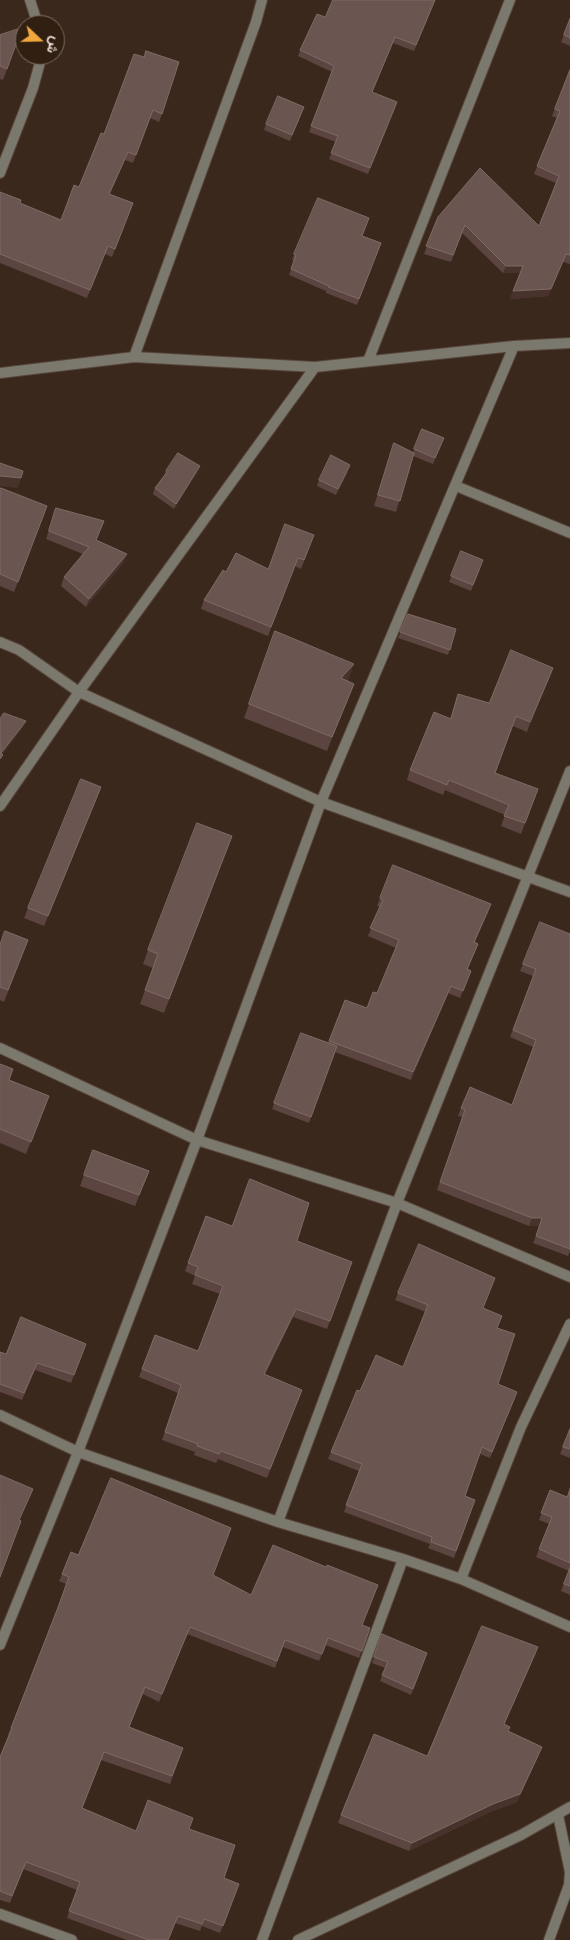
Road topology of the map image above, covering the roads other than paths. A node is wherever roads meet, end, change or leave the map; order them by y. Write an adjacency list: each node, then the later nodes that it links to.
1 (30, 0): 4 (street)
2 (262, 0): 9 (street)
3 (510, 0): 10 (street)
4 (35, 15)
5 (40, 65): 6 (street)
6 (0, 173)
7 (570, 344): 8 (street)
8 (514, 346): 10 (street); 13 (street)
9 (134, 357): 11 (street); 12 (street)
10 (368, 361): 11 (street)
11 (315, 367): 16 (street)
12 (0, 373)
13 (456, 486): 14 (street); 18 (street)
14 (570, 533)
15 (0, 642): 16 (street)
16 (78, 692): 18 (street); 19 (street)
17 (570, 771): 20 (street)
18 (321, 802): 20 (street); 23 (street)
19 (0, 806)
20 (530, 877): 21 (street); 24 (street)
21 (570, 892)
22 (0, 1048): 23 (street)
23 (196, 1140): 24 (street); 28 (street)
24 (398, 1203): 25 (street); 29 (street)
25 (570, 1277)
26 (570, 1324): 31 (street)
27 (0, 1415): 28 (street)
28 (78, 1452): 29 (street); 33 (street)
29 (278, 1522): 30 (street)
30 (403, 1558): 31 (street); 38 (street)
31 (461, 1579): 32 (street)
32 (570, 1627)
33 (0, 1645)
34 (570, 1807): 35 (street)
35 (558, 1815): 39 (street); 40 (street)
36 (0, 1914): 37 (street)
37 (72, 1940)
38 (262, 1940)
39 (298, 1940)
40 (549, 1940)

